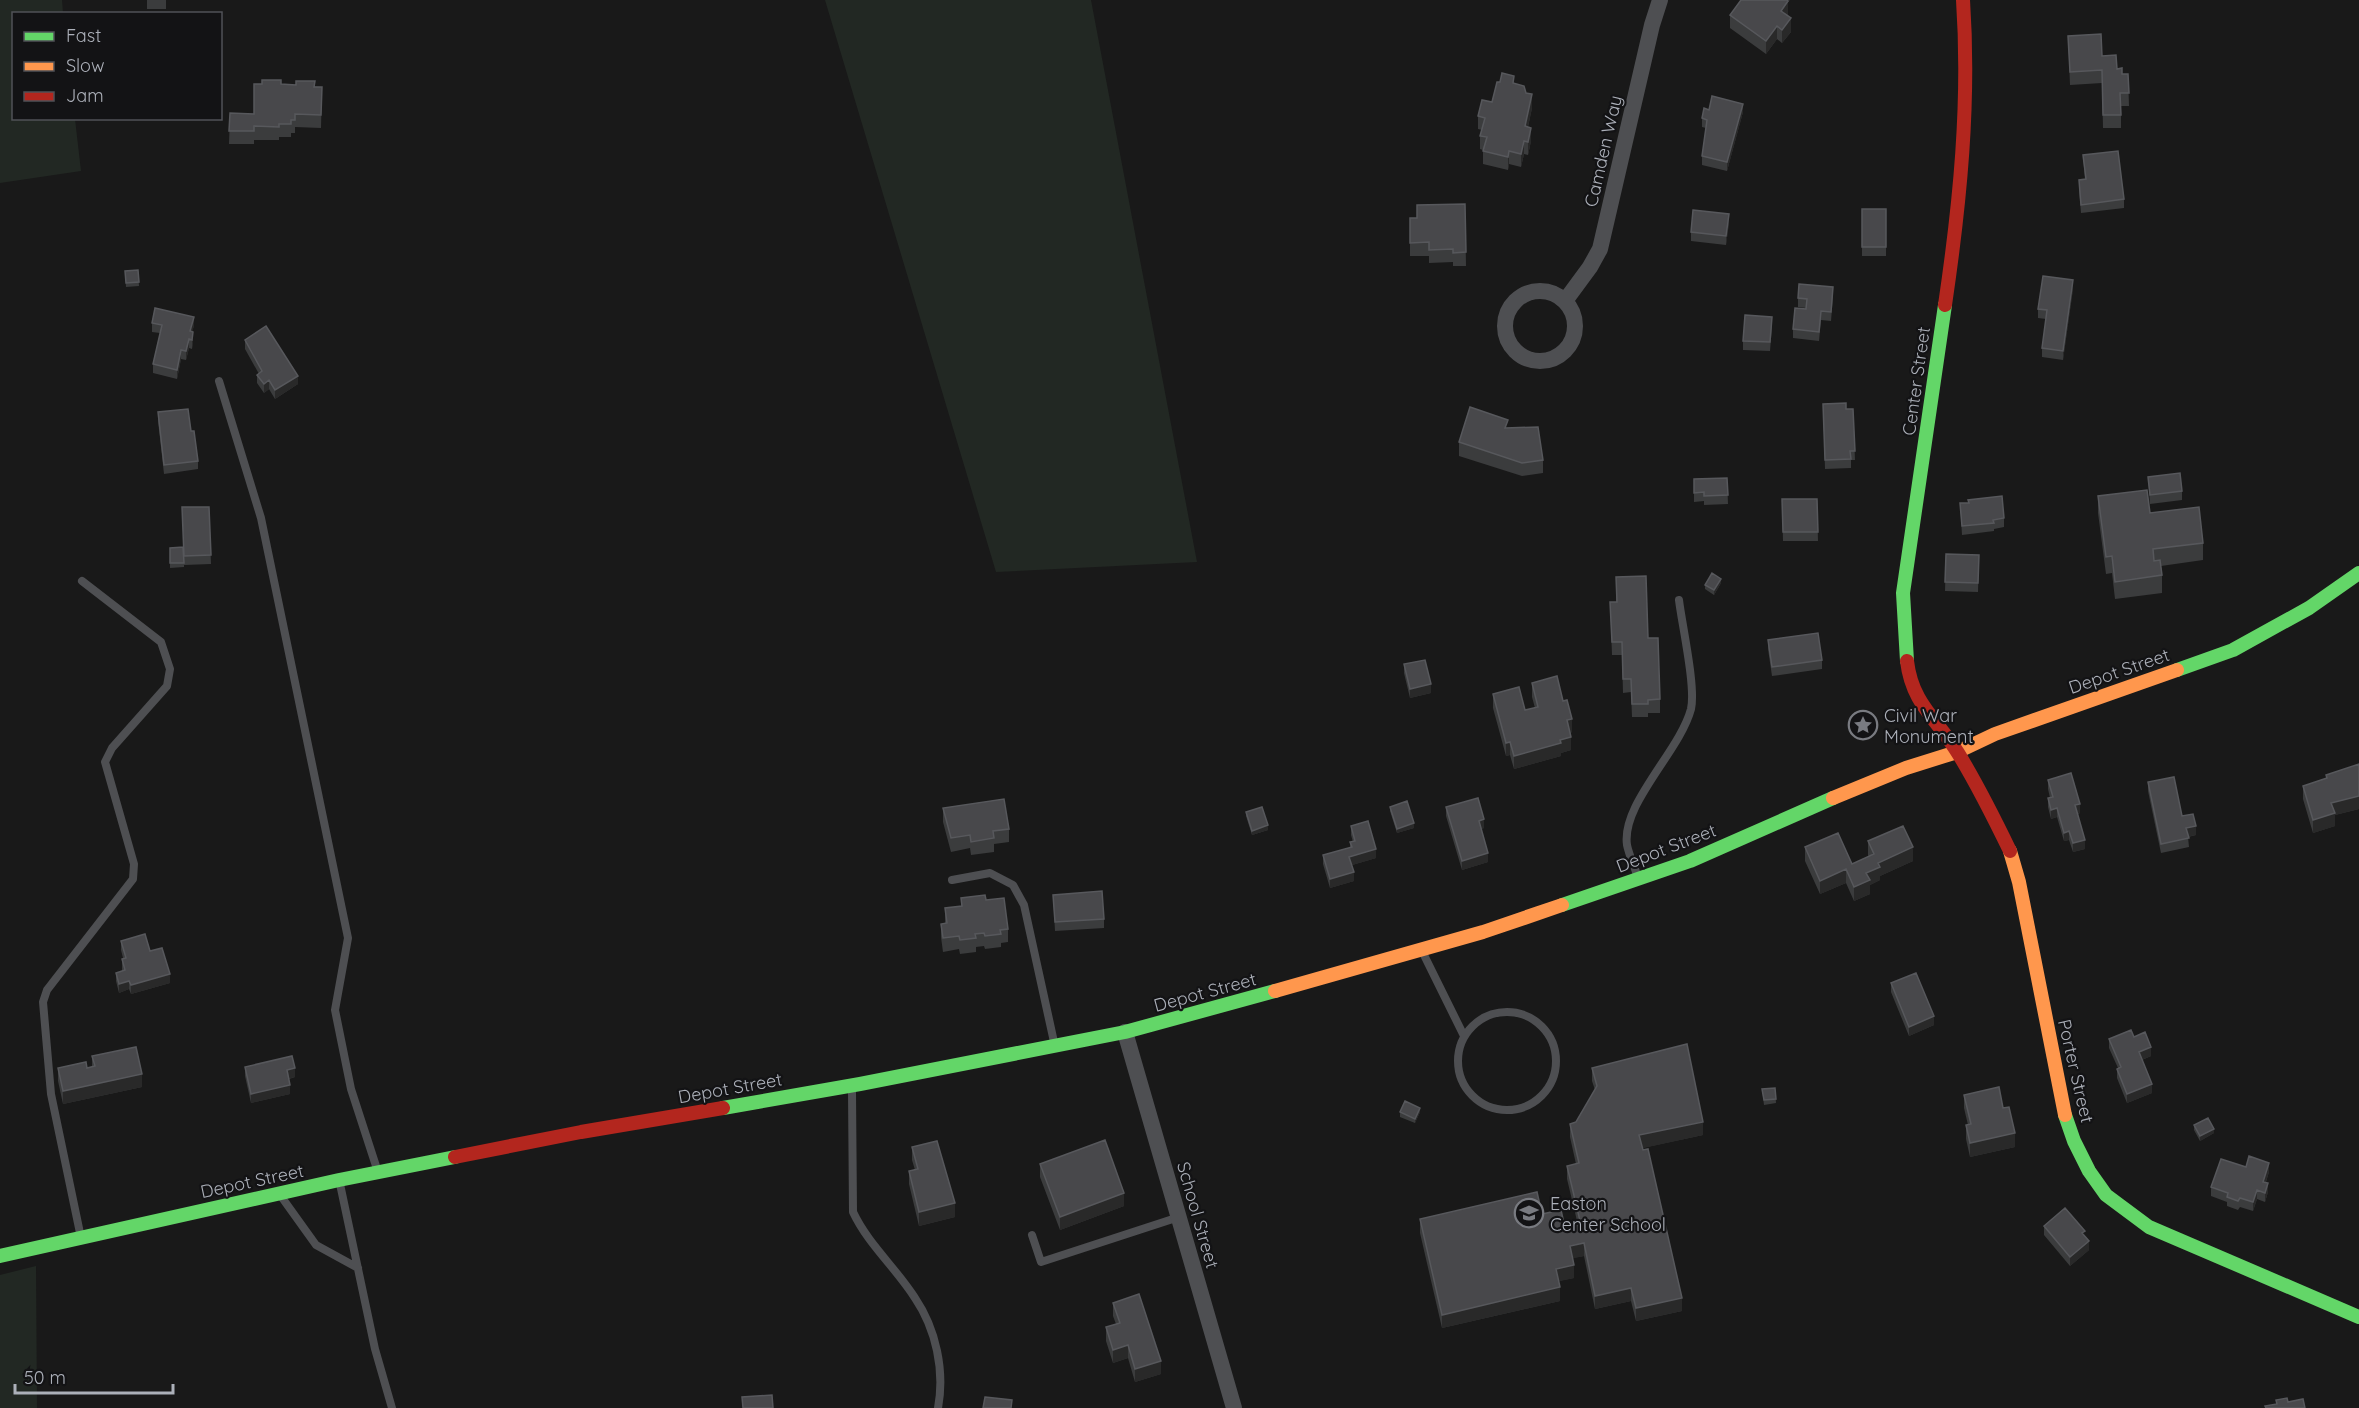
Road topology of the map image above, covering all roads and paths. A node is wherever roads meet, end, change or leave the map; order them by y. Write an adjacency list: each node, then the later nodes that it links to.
1 (1660, 0): 3 (street, Camden Way)
2 (1963, 0): 8 (main road, Center Street)
3 (1565, 301): 3 (street)
4 (219, 381): 16 (lane)
5 (2359, 573): 8 (main road, Depot Street)
6 (82, 580): 21 (lane)
7 (1679, 600): 9 (lane)
8 (1956, 752): 9 (main road, Depot Street); 24 (main road, Porter Street)
9 (1638, 878): 11 (main road, Depot Street)
10 (952, 880): 14 (lane)
11 (1422, 949): 12 (main road, Depot Street); 13 (lane)
12 (1125, 1032): 14 (main road, Depot Street); 19 (street, School Street)
13 (1464, 1036): 13 (lane)
14 (1055, 1045): 15 (main road, Depot Street)
15 (852, 1086): 16 (main road, Depot Street); 26 (lane)
16 (378, 1172): 17 (main road, Depot Street)
17 (339, 1180): 18 (main road, Depot Street); 23 (lane)
18 (279, 1193): 21 (main road, Depot Street); 23 (lane)
19 (1179, 1217): 20 (lane); 27 (street, School Street)
20 (1032, 1235)
21 (81, 1237): 22 (main road, Depot Street)
22 (0, 1256)
23 (358, 1268): 25 (lane)
24 (2359, 1317)
25 (392, 1408)
26 (938, 1408)
27 (1234, 1408)

